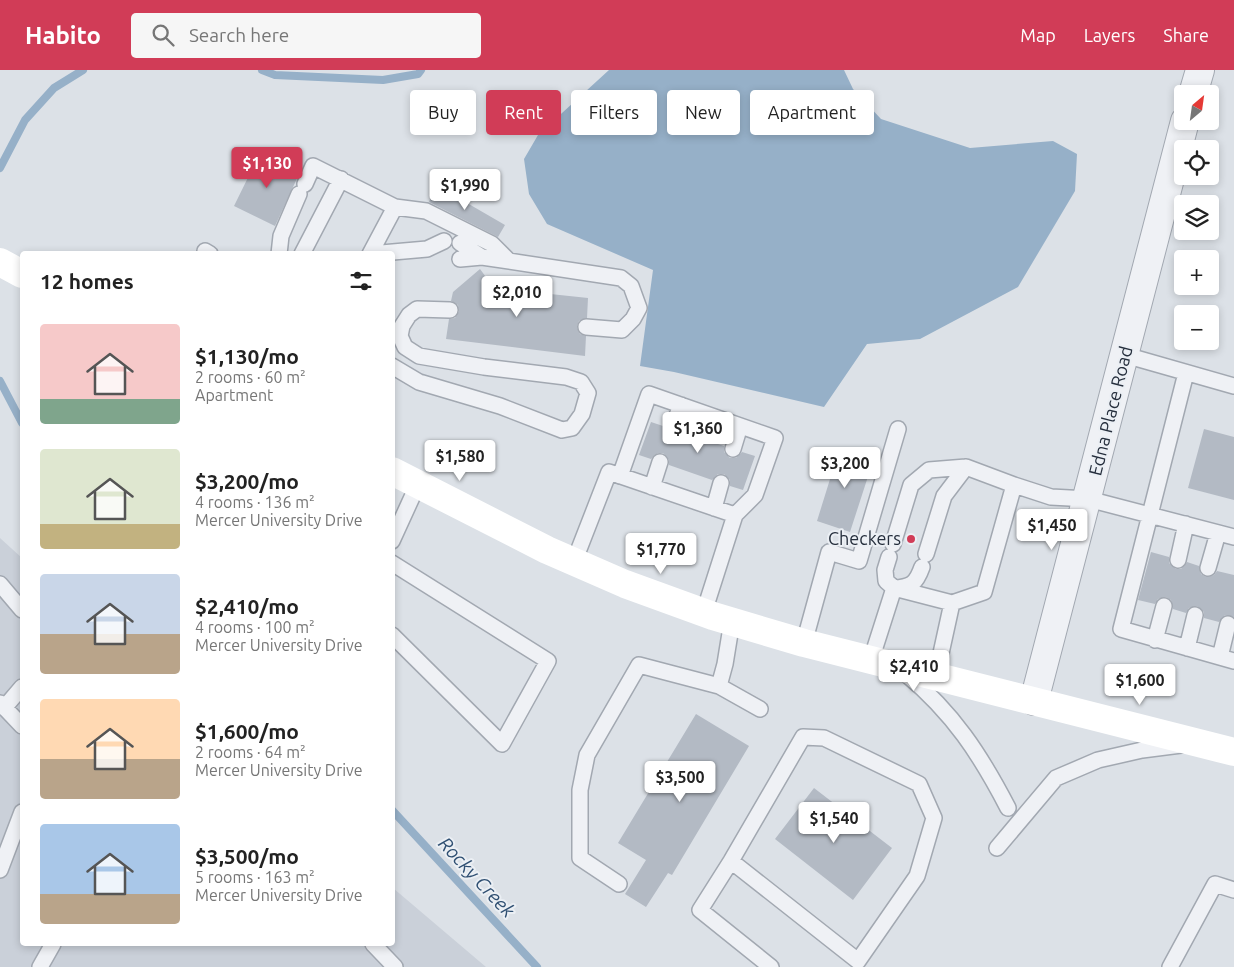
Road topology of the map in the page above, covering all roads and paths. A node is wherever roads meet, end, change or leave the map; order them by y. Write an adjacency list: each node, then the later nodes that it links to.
1 (1200, 70): 2 (street)
2 (1196, 85)
3 (1183, 130): 21 (street, Edna Place Road)
4 (340, 179): 5 (lane); 9 (lane); 10 (lane)
5 (395, 207): 11 (lane); 16 (lane)
6 (444, 241): 8 (lane)
7 (460, 242): 14 (lane)
8 (427, 249): 12 (lane); 13 (lane)
9 (279, 251)
10 (304, 251)
11 (372, 251)
12 (395, 252)
13 (442, 257)
14 (482, 257): 15 (lane); 16 (lane)
15 (460, 259)
16 (509, 261): 20 (lane)
17 (0, 262): 18 (main road)
18 (20, 273)
19 (450, 310): 22 (lane)
20 (586, 328)
21 (1125, 355): 23 (lane); 38 (street, Edna Place Road)
22 (395, 368)
23 (1186, 372): 24 (lane); 41 (lane)
24 (1234, 386)
25 (680, 405): 26 (lane); 27 (lane); 33 (lane)
26 (740, 426): 29 (lane); 40 (lane)
27 (672, 429)
28 (898, 429): 61 (lane)
29 (733, 449)
30 (660, 462): 37 (lane)
31 (966, 467): 36 (lane); 51 (lane); 51 (lane)
32 (395, 472): 35 (main road)
33 (620, 476): 37 (lane); 47 (lane)
34 (721, 483): 39 (lane)
35 (418, 484): 44 (lane); 47 (main road)
36 (1014, 485): 38 (lane); 52 (lane)
37 (652, 487): 39 (lane)
38 (1088, 498): 41 (lane); 68 (street, Edna Place Road)
39 (714, 508): 40 (lane)
40 (735, 515): 55 (lane)
41 (1150, 515): 42 (lane); 60 (lane)
42 (1186, 524): 43 (lane); 46 (lane)
43 (1218, 533): 45 (lane); 49 (lane)
44 (395, 534)
45 (1234, 537)
46 (1178, 560)
47 (574, 562): 55 (main road)
48 (395, 565): 59 (lane)
49 (1208, 568)
50 (0, 584): 54 (lane)
51 (894, 588): 52 (lane); 64 (lane)
52 (952, 603): 65 (lane)
53 (1164, 606): 60 (lane)
54 (20, 608)
55 (704, 612): 57 (main road)
56 (1195, 616): 62 (lane)
57 (732, 622): 61 (main road); 66 (lane)
58 (1228, 624): 63 (lane)
59 (395, 638)
60 (1155, 640): 62 (lane)
61 (804, 643): 64 (main road)
62 (1186, 648): 63 (lane)
63 (1227, 659)
64 (883, 662): 65 (main road); 74 (lane)
65 (936, 676): 68 (main road)
66 (719, 686): 70 (lane); 79 (lane)
67 (20, 688): 69 (lane)
68 (1034, 701): 72 (main road)
69 (2, 706): 71 (lane)
70 (760, 708)
71 (20, 724)
72 (1199, 743): 73 (main road); 76 (lane)
73 (1234, 752)
74 (1008, 808)
75 (20, 817): 78 (lane)
76 (997, 848)
77 (731, 861): 83 (lane); 83 (lane); 86 (lane)
78 (0, 870)
79 (619, 884)
80 (1234, 890): 87 (lane)
81 (52, 946): 84 (lane)
82 (375, 946): 85 (lane)
83 (855, 964)
84 (40, 967)
85 (395, 967)
86 (771, 967)
87 (1170, 967)

